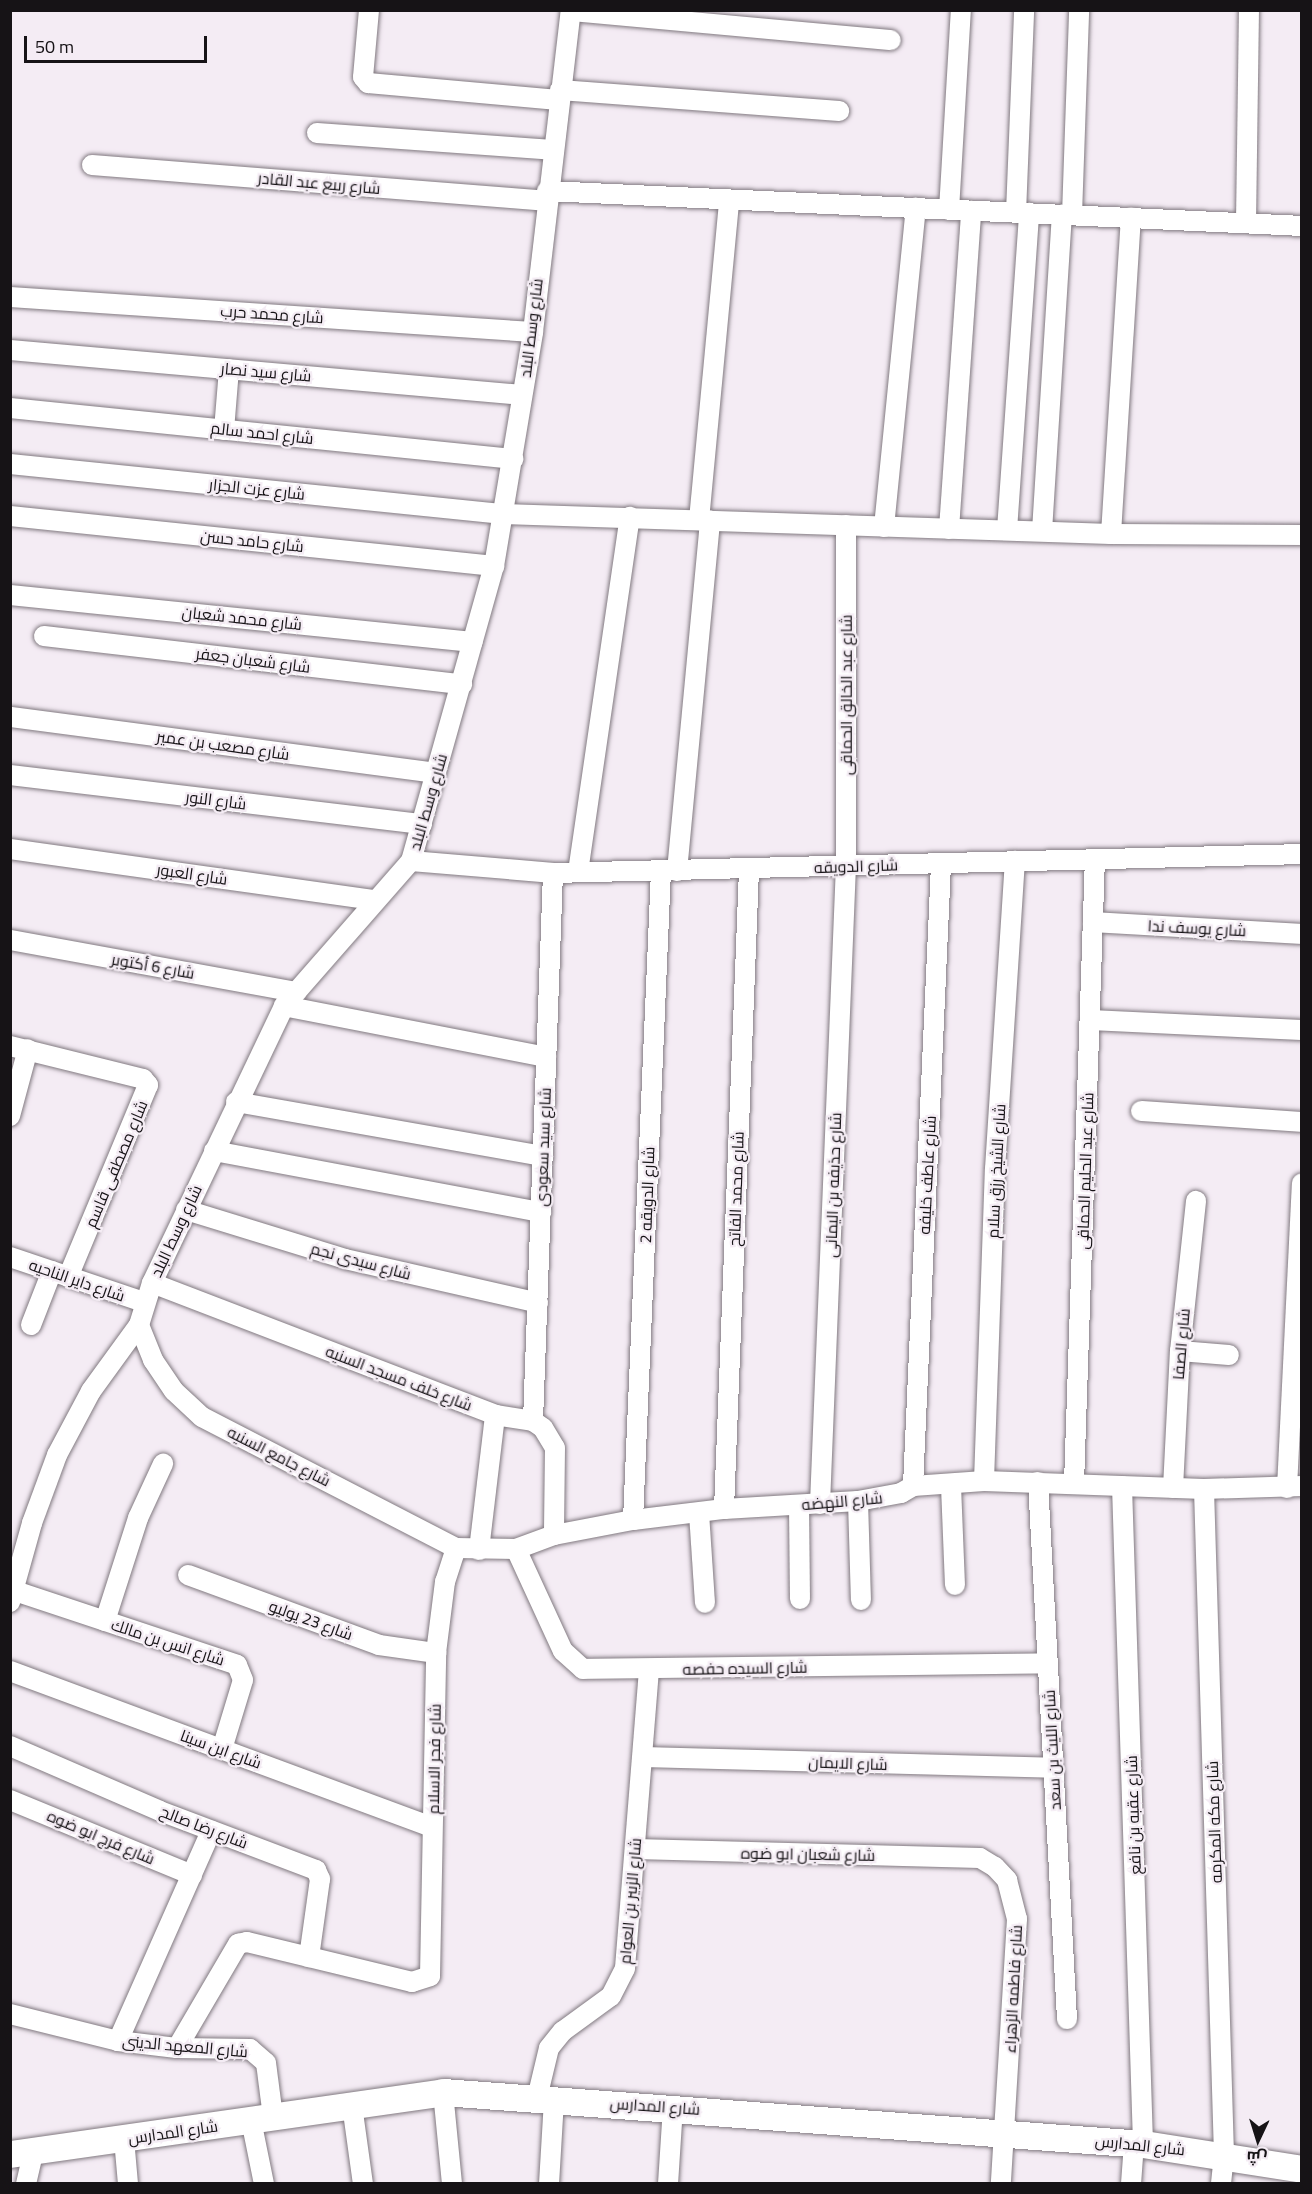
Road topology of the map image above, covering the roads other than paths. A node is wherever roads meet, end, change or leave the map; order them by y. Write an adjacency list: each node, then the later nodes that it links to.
1 (369, 10): 8 (street)
2 (961, 10): 16 (street)
3 (1024, 10): 18 (street)
4 (1079, 10): 19 (street)
5 (1249, 10): 21 (street)
6 (571, 11): 7 (street); 8 (street, شارع وسط البلد)
7 (891, 40)
8 (559, 95): 9 (street); 11 (street, شارع وسط البلد)
9 (839, 111)
10 (317, 134): 11 (street)
11 (552, 150): 13 (street, شارع وسط البلد)
12 (92, 165): 13 (street, شارع ربيع عبد القادر)
13 (547, 196): 14 (street, شارع ربيع عبد القادر); 24 (street, شارع وسط البلد)
14 (729, 200): 15 (street, شارع ربيع عبد القادر); 35 (street, شارع الدويقه 2)
15 (916, 208): 16 (street, شارع ربيع عبد القادر); 37 (street)
16 (949, 210): 17 (street, شارع ربيع عبد القادر)
17 (972, 211): 18 (street, شارع ربيع عبد القادر); 38 (street)
18 (1023, 213): 19 (street, شارع ربيع عبد القادر); 39 (street)
19 (1067, 215): 20 (street, شارع ربيع عبد القادر); 40 (street)
20 (1131, 218): 21 (street, شارع ربيع عبد القادر); 41 (street)
21 (1246, 223): 22 (street, شارع ربيع عبد القادر)
22 (1302, 226)
23 (10, 297): 24 (street, شارع محمد حرب)
24 (533, 332): 27 (street, شارع وسط البلد)
25 (10, 350): 26 (street, شارع سيد نصار)
26 (229, 369): 27 (street, شارع سيد نصار); 29 (street)
27 (522, 395): 30 (street, شارع وسط البلد)
28 (10, 408): 29 (street, شارع احمد سالم)
29 (224, 430): 30 (street, شارع احمد سالم)
30 (513, 459): 32 (street, شارع وسط البلد)
31 (10, 464): 32 (street, شارع عزت الجزار)
32 (503, 514): 34 (street, شارع عزت الجزار); 43 (street, شارع وسط البلد)
33 (10, 516): 43 (street, شارع حامد حسن)
34 (630, 517): 35 (street, شارع عزت الجزار); 61 (street)
35 (705, 521): 36 (street, شارع عزت الجزار); 60 (street, شارع الدويقه 2)
36 (846, 525): 37 (street, شارع عزت الجزار); 58 (street, شارع عبد الخالق الحماقى)
37 (884, 526): 38 (street, شارع عزت الجزار)
38 (949, 529): 39 (street, شارع عزت الجزار)
39 (1007, 530): 40 (street, شارع عزت الجزار)
40 (1042, 531): 41 (street, شارع عزت الجزار)
41 (1111, 534): 42 (street, شارع عزت الجزار)
42 (1302, 535)
43 (494, 566): 46 (street, شارع وسط البلد)
44 (10, 594): 46 (street, شارع محمد شعبان)
45 (44, 636): 47 (street, شارع شعبان جعفر)
46 (473, 642): 47 (street, شارع وسط البلد)
47 (462, 684): 49 (street, شارع وسط البلد)
48 (11, 717): 49 (street, شارع مصعب بن عمير)
49 (436, 773): 51 (street, شارع وسط البلد)
50 (10, 776): 51 (street, شارع النور)
51 (422, 824): 55 (street, شارع وسط البلد)
52 (10, 849): 63 (street, شارع العبور)
53 (1302, 854): 54 (street, شارع الدويقه)
54 (1095, 859): 56 (street, شارع الدويقه); 64 (street, شارع عبد الحليم الحماقى)
55 (411, 861): 62 (street, شارع الدويقه); 63 (street, شارع وسط البلد)
56 (1015, 861): 57 (street, شارع الدويقه); 94 (street, شارع الشيخ رزق سلام)
57 (941, 864): 58 (street, شارع الدويقه); 97 (street, شارع عاطف خليفه)
58 (846, 866): 59 (street, شارع الدويقه); 104 (street, شارع حذيفه بن اليمانى)
59 (748, 869): 60 (street, شارع الدويقه); 106 (street, شارع محمد الفاتح)
60 (669, 871): 61 (street, شارع الدويقه); 108 (street, شارع الدويقه 2)
61 (578, 872): 62 (street, شارع الدويقه)
62 (553, 873): 71 (street, شارع سيد سعودى)
63 (374, 900): 67 (street, شارع وسط البلد)
64 (1093, 922): 65 (street, شارع يوسف ندا); 68 (street, شارع عبد الحليم الحماقى)
65 (1302, 934)
66 (10, 940): 67 (street, شارع 6 أكتوبر)
67 (290, 999): 71 (street, شارع 6 أكتوبر); 72 (street, شارع وسط البلد)
68 (1090, 1020): 69 (street); 96 (street, شارع عبد الحليم الحماقى)
69 (1302, 1030)
70 (19, 1048): 74 (street); 83 (street, شارع مصطفى قاسم)
71 (546, 1057): 77 (street, شارع سيد سعودى)
72 (236, 1102): 76 (street, شارع وسط البلد); 77 (street)
73 (1141, 1111): 75 (street)
74 (10, 1116)
75 (1302, 1122)
76 (214, 1151): 80 (street, شارع وسط البلد); 81 (street)
77 (543, 1156): 81 (street, شارع سيد سعودى)
78 (1302, 1183): 100 (street)
79 (1196, 1201): 89 (street, شارع الصفا)
80 (186, 1210): 84 (street, شارع وسط البلد); 86 (street, شارع سيدى نجم)
81 (541, 1212): 86 (street, شارع سيد سعودى)
82 (10, 1257): 83 (street, شارع داير الناحيه)
83 (60, 1274): 85 (street, شارع داير الناحيه); 87 (street)
84 (152, 1283): 85 (street, شارع وسط البلد); 91 (street, شارع خلف مسجد السنيه)
85 (144, 1302): 88 (street, شارع وسط البلد)
86 (538, 1303): 92 (street, شارع سيد سعودى)
87 (31, 1324)
88 (139, 1325): 110 (street, شارع جامع السنيه); 115 (street, شارع وسط البلد)
89 (1180, 1351): 90 (street); 101 (street, شارع الصفا)
90 (1229, 1355)
91 (495, 1415): 92 (street, شارع خلف مسجد السنيه); 112 (street)
92 (533, 1421): 109 (street)
93 (163, 1464): 119 (street)
94 (984, 1481): 95 (street, شارع النهضه); 98 (street, شارع النهضه)
95 (1038, 1482): 96 (street, شارع النهضه); 121 (street, شارع الليث بن سعد)
96 (1074, 1484): 99 (street, شارع النهضه)
97 (913, 1486): 98 (street, شارع النهضه); 103 (street, شارع النهضه)
98 (951, 1486): 114 (street)
99 (1122, 1486): 101 (street, شارع النهضه); 146 (street, شارع عقبه بن نافع)
100 (1294, 1487): 102 (street, شارع النهضه)
101 (1173, 1488): 102 (street, شارع النهضه)
102 (1204, 1489): 148 (street, شارع مكه المكرمه)
103 (858, 1502): 104 (street, شارع النهضه); 117 (street)
104 (820, 1504): 105 (street, شارع النهضه)
105 (799, 1505): 106 (street, شارع النهضه); 116 (street)
106 (724, 1509): 107 (street, شارع النهضه)
107 (699, 1513): 108 (street, شارع النهضه); 118 (street)
108 (633, 1520): 109 (street, شارع النهضه)
109 (554, 1535): 111 (street, شارع النهضه)
110 (456, 1548): 112 (street, شارع النهضه); 120 (street, شارع فجر الاسلام)
111 (516, 1549): 112 (street, شارع النهضه); 122 (street, شارع السيده حفصه)
112 (479, 1550)
113 (188, 1575): 120 (street, شارع 23 يوليو)
114 (954, 1585)
115 (13, 1596): 119 (street, شارع انس بن مالك)
116 (800, 1599)
117 (861, 1600)
118 (705, 1604)
119 (105, 1621): 125 (street, شارع انس بن مالك)
120 (436, 1653): 129 (street, شارع فجر الاسلام)
121 (1047, 1663): 122 (street, شارع السيده حفصه); 127 (street, شارع الليث بن سعد)
122 (650, 1670): 126 (street, شارع الزبير بن العوام)
123 (10, 1671): 125 (street, شارع ابن سينا)
124 (10, 1746): 130 (street, شارع رضا صالح)
125 (222, 1749): 129 (street, شارع ابن سينا)
126 (643, 1757): 127 (street, شارع الايمان); 131 (street, شارع الزبير بن العوام)
127 (1053, 1768): 136 (street, شارع الليث بن سعد)
128 (10, 1800): 133 (street, شارع فرج ابو ضوه)
129 (432, 1827): 134 (street, شارع فجر الاسلام)
130 (212, 1831): 133 (street); 134 (street, شارع رضا صالح)
131 (635, 1850): 132 (street, شارع شعبان ابو ضوه); 140 (street, شارع الزبير بن العوام)
132 (980, 1858): 144 (street, شارع فاطمه الزهراء)
133 (192, 1875): 137 (street)
134 (309, 1957): 138 (street)
135 (10, 2014): 137 (street, شارع المعهد الدينى)
136 (1066, 2019)
137 (118, 2041): 138 (street, شارع المعهد الدينى)
138 (177, 2048): 143 (street, شارع المعهد الدينى)
139 (443, 2092): 140 (street, شارع المدارس); 141 (street, شارع المدارس); 154 (street)
140 (545, 2099): 142 (street, شارع المدارس); 155 (street, شارع الزبير بن العوام)
141 (352, 2105): 143 (street, شارع المدارس); 153 (street)
142 (673, 2107): 144 (street, شارع المدارس); 156 (street)
143 (262, 2119): 145 (street, شارع المدارس); 152 (street)
144 (1005, 2134): 146 (street, شارع المدارس); 157 (street, شارع فاطمه الزهراء)
145 (124, 2139): 147 (street, شارع المدارس); 151 (street)
146 (1139, 2143): 148 (street, شارع المدارس); 158 (street, شارع عقبه بن نافع)
147 (22, 2153): 150 (street)
148 (1224, 2155): 149 (street, شارع المدارس); 159 (street, شارع مكه المكرمه)
149 (1302, 2169)
150 (26, 2184)
151 (128, 2184)
152 (264, 2184)
153 (363, 2184)
154 (452, 2184)
155 (549, 2184)
156 (668, 2184)
157 (1001, 2184)
158 (1131, 2184)
159 (1221, 2184)

